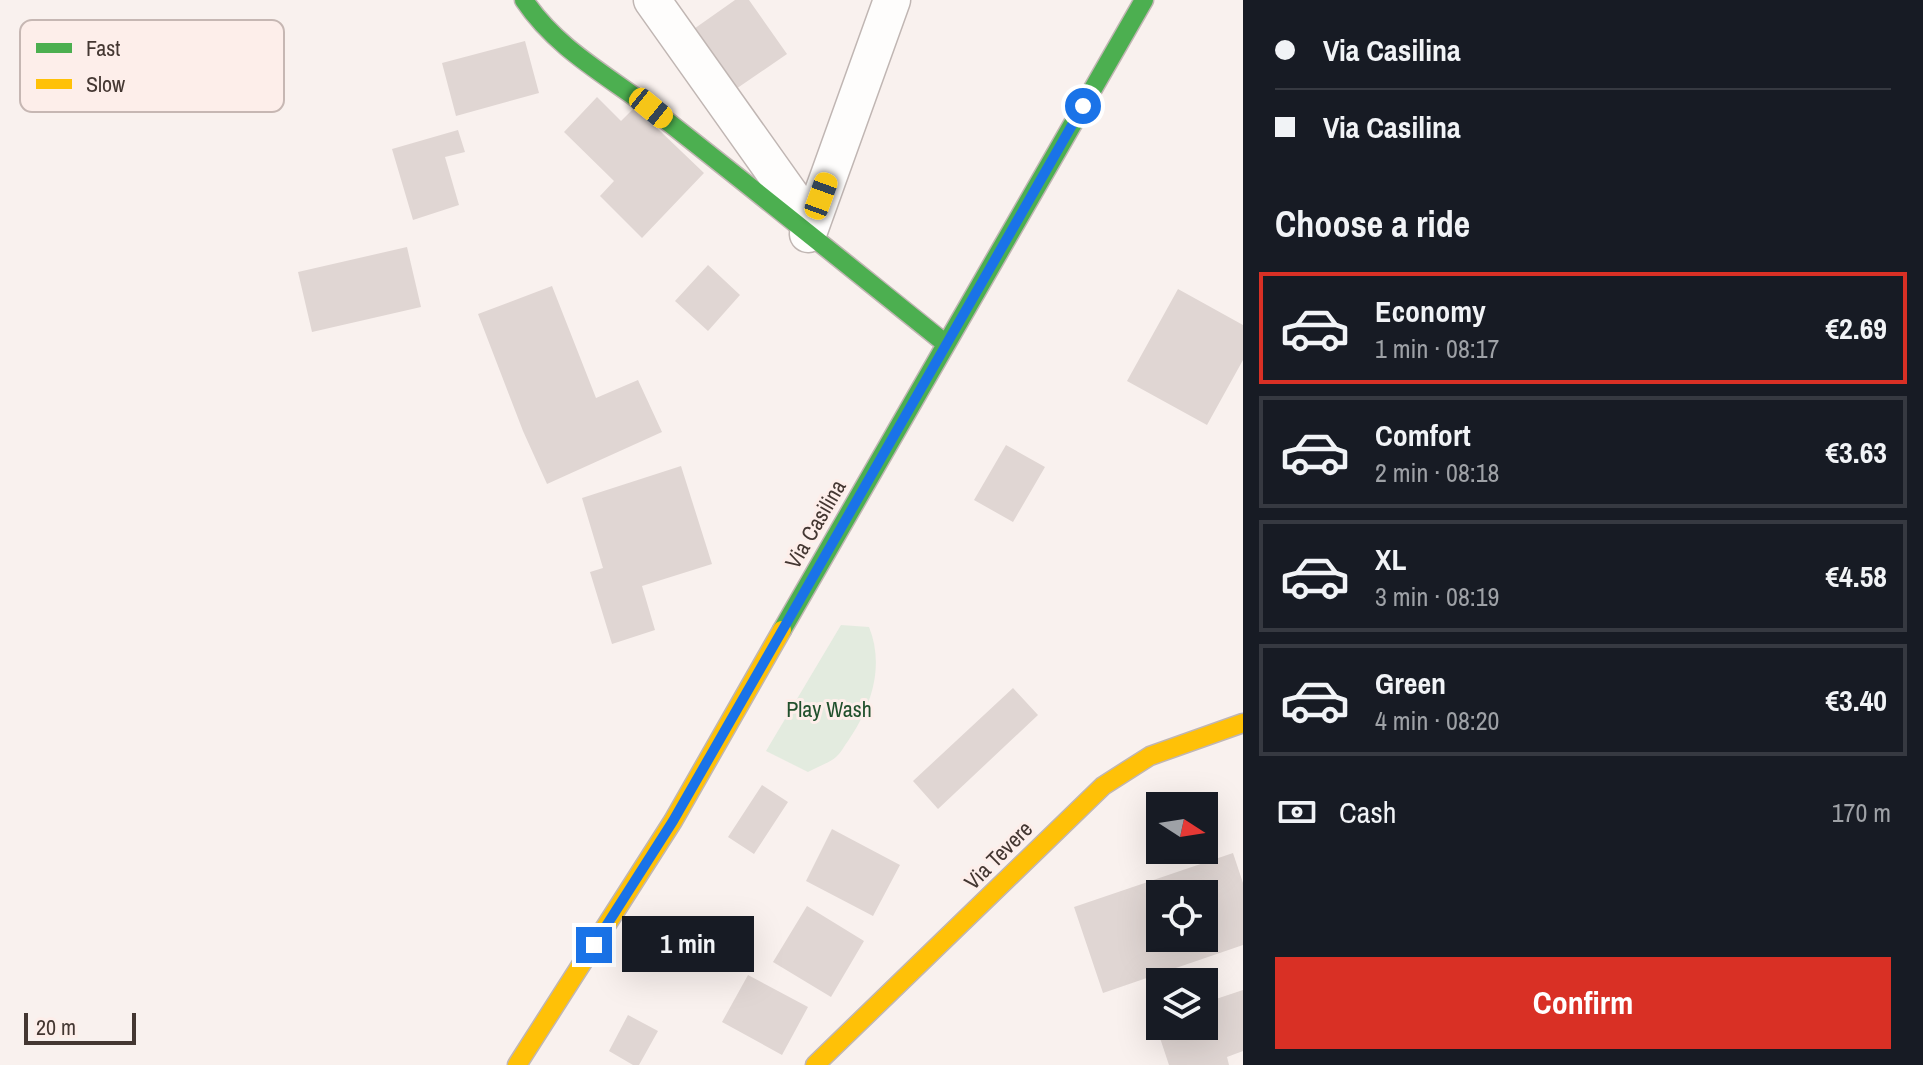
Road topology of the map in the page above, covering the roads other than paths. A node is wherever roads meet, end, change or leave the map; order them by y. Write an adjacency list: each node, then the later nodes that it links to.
1 (524, 0): 5 (main road)
2 (652, 0): 5 (street)
3 (892, 0): 5 (street)
4 (1144, 0): 6 (main road, Via Casilina)
5 (810, 229): 6 (main road)
6 (946, 344): 8 (main road, Via Casilina)
7 (1243, 723): 9 (main road, Via Tevere)
8 (517, 1065)
9 (815, 1065)

